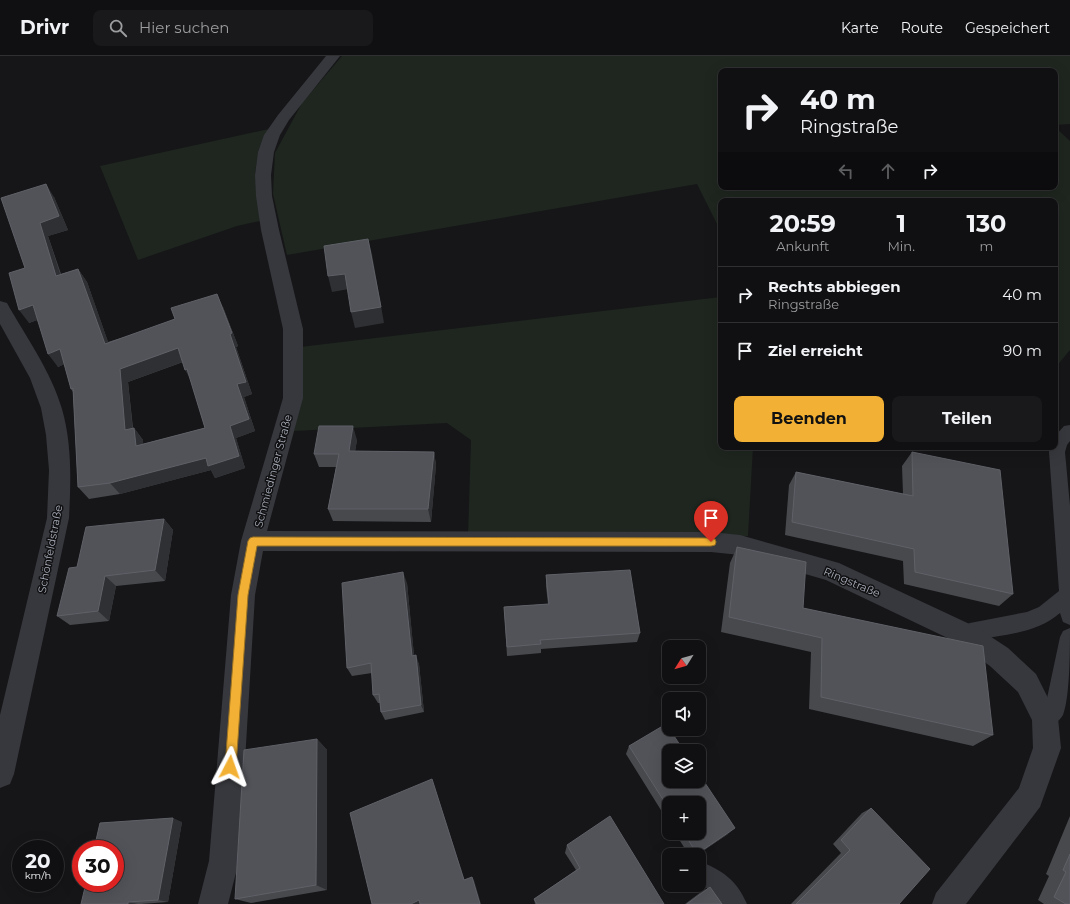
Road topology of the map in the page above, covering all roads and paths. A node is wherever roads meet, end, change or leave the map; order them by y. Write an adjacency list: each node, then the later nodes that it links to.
1 (333, 56): 6 (street, Schmiedinger Straße)
2 (0, 308): 12 (street, Schönfeldstraße)
3 (1070, 431): 4 (lane)
4 (1058, 449)
5 (1058, 450): 7 (lane)
6 (253, 541): 9 (street, Ringstraße); 14 (street, Schmiedinger Straße)
7 (1068, 595): 8 (lane); 9 (lane)
8 (1070, 616)
9 (967, 635): 11 (street, Ringstraße)
10 (1070, 637): 11 (lane)
11 (1045, 718): 16 (street, Ringstraße)
12 (0, 774)
13 (706, 876): 15 (lane)
14 (213, 904)
15 (735, 904)
16 (947, 904)

